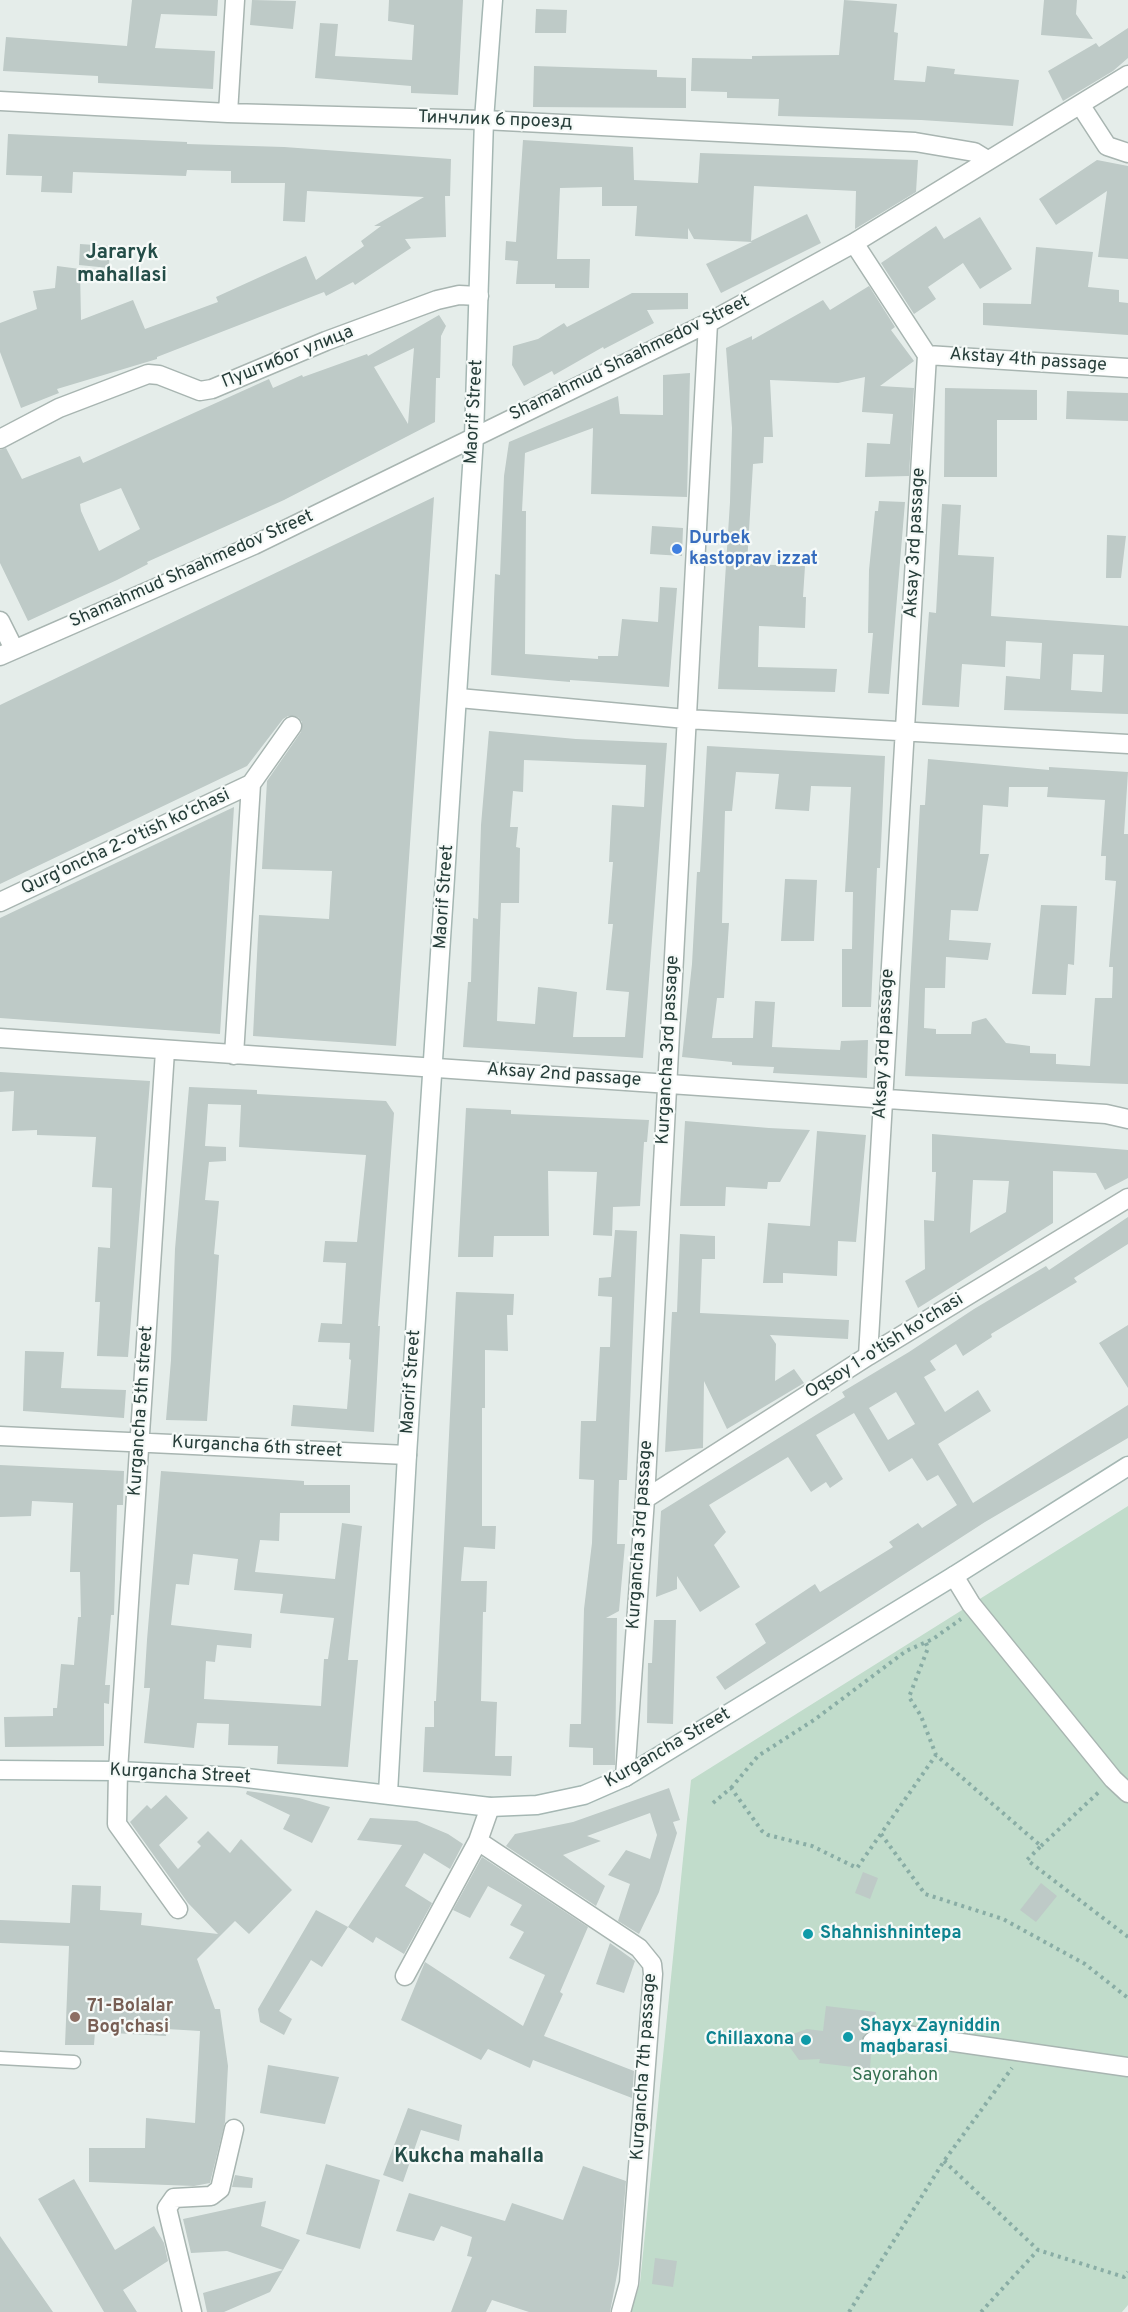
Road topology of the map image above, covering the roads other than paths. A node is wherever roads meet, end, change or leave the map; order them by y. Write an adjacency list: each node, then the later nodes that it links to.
1 (235, 0): 6 (street)
2 (493, 0): 7 (street, Maorif Street)
3 (1128, 75): 5 (street, Shamahmud Shaahmedov Street)
4 (0, 101): 6 (street, Тинчлик 6 проезд)
5 (1081, 106): 8 (street); 9 (street, Shamahmud Shaahmedov Street)
6 (228, 113): 7 (street, Тинчлик 6 проезд)
7 (484, 120): 9 (street, Тинчлик 6 проезд); 11 (street, Maorif Street)
8 (1128, 153)
9 (987, 160): 10 (street, Shamahmud Shaahmedov Street)
10 (854, 243): 12 (street, Shamahmud Shaahmedov Street); 13 (street)
11 (479, 296): 15 (street, Maorif Street); 16 (street, Пуштибог улица)
12 (708, 323): 15 (street, Shamahmud Shaahmedov Street); 20 (street, Kurgancha 3rd passage)
13 (927, 355): 14 (street, Akstay 4th passage); 22 (street, Aksay 3rd passage)
14 (1128, 368)
15 (474, 436): 18 (street, Shamahmud Shaahmedov Street); 19 (street, Maorif Street)
16 (0, 439)
17 (0, 621): 18 (street)
18 (7, 652)
19 (459, 698): 20 (street); 29 (street, Maorif Street)
20 (686, 719): 22 (street); 30 (street, Kurgancha 3rd passage)
21 (292, 726): 24 (street)
22 (904, 732): 23 (street); 31 (street, Aksay 3rd passage)
23 (1128, 744)
24 (251, 784): 25 (street, Qurg'oncha 2-o'tish ko'chasi); 28 (street)
25 (0, 902)
26 (0, 1038): 27 (street, Aksay 2nd passage)
27 (165, 1051): 28 (street, Aksay 2nd passage); 36 (street, Kurgancha 5th street)
28 (234, 1055): 29 (street, Aksay 2nd passage)
29 (433, 1066): 30 (street, Aksay 2nd passage); 37 (street, Maorif Street)
30 (667, 1083): 31 (street, Aksay 2nd passage); 39 (street, Kurgancha 3rd passage)
31 (882, 1098): 32 (street, Aksay 2nd passage); 34 (street, Aksay 3rd passage)
32 (1128, 1119)
33 (1128, 1198): 34 (street, Oqsoy 1-o'tish ko'chasi)
34 (868, 1356): 39 (street, Oqsoy 1-o'tish ko'chasi)
35 (0, 1436): 36 (street, Kurgancha 6th street)
36 (140, 1442): 37 (street, Kurgancha 6th street); 42 (street, Kurgancha 5th street)
37 (407, 1455): 44 (street, Maorif Street)
38 (1128, 1466): 40 (street, Kurgancha Street)
39 (645, 1499): 43 (street, Kurgancha 3rd passage)
40 (954, 1576): 43 (street, Kurgancha Street); 45 (street)
41 (0, 1770): 42 (street, Kurgancha Street)
42 (118, 1771): 44 (street, Kurgancha Street); 48 (street, Kurgancha 5th street)
43 (625, 1777): 46 (street, Kurgancha Street)
44 (388, 1793): 46 (street, Kurgancha Street)
45 (1128, 1793)
46 (490, 1807): 47 (street)
47 (478, 1841): 49 (street); 56 (street, Kurgancha 7th passage)
48 (178, 1910)
49 (405, 1976)
50 (872, 2042): 53 (street)
51 (0, 2058): 52 (lane)
52 (74, 2062)
53 (1128, 2067)
54 (234, 2128): 55 (street)
55 (192, 2312)
56 (621, 2312)

